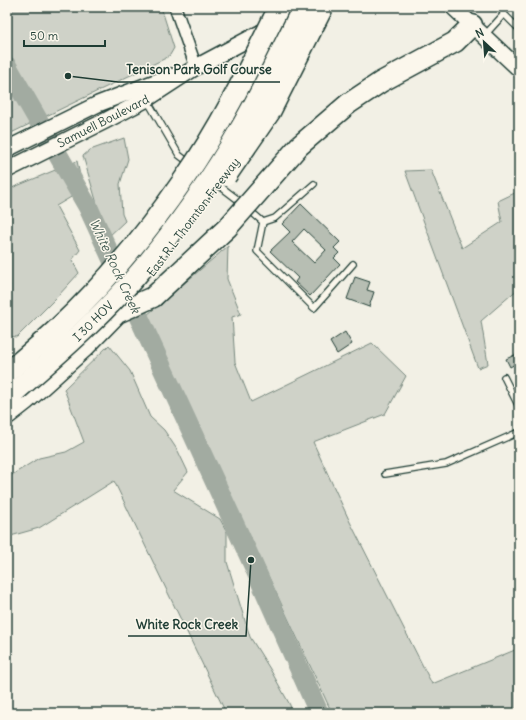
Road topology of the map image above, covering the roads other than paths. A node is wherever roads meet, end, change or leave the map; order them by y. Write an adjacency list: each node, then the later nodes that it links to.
1 (175, 7): 11 (street)
2 (279, 7): 20 (highway, bridge)
3 (303, 7): 22 (highway, I 30 HOV, bridge)
4 (310, 7): 11 (main road, Samuell Boulevard)
5 (323, 7): 19 (highway, East R L Thornton Freeway, bridge)
6 (453, 7): 10 (main road)
7 (500, 7): 8 (lane)
8 (504, 14): 9 (lane); 10 (lane)
9 (519, 29)
10 (478, 30): 12 (main road); 19 (highway, bridge)
11 (196, 67): 13 (main road, Samuell Boulevard); 14 (main road, Samuell Boulevard)
12 (519, 69)
13 (147, 99): 15 (main road, Samuell Boulevard); 17 (lane)
14 (7, 149)
15 (7, 170)
16 (314, 184): 17 (lane)
17 (263, 222): 18 (lane)
18 (353, 264)
19 (117, 314): 22 (highway, East R L Thornton Freeway)
20 (7, 373)
21 (504, 377): 23 (lane)
22 (16, 396): 24 (highway, East R L Thornton Freeway)
23 (519, 407)
24 (7, 414)
25 (519, 432): 26 (lane)
26 (385, 474)

